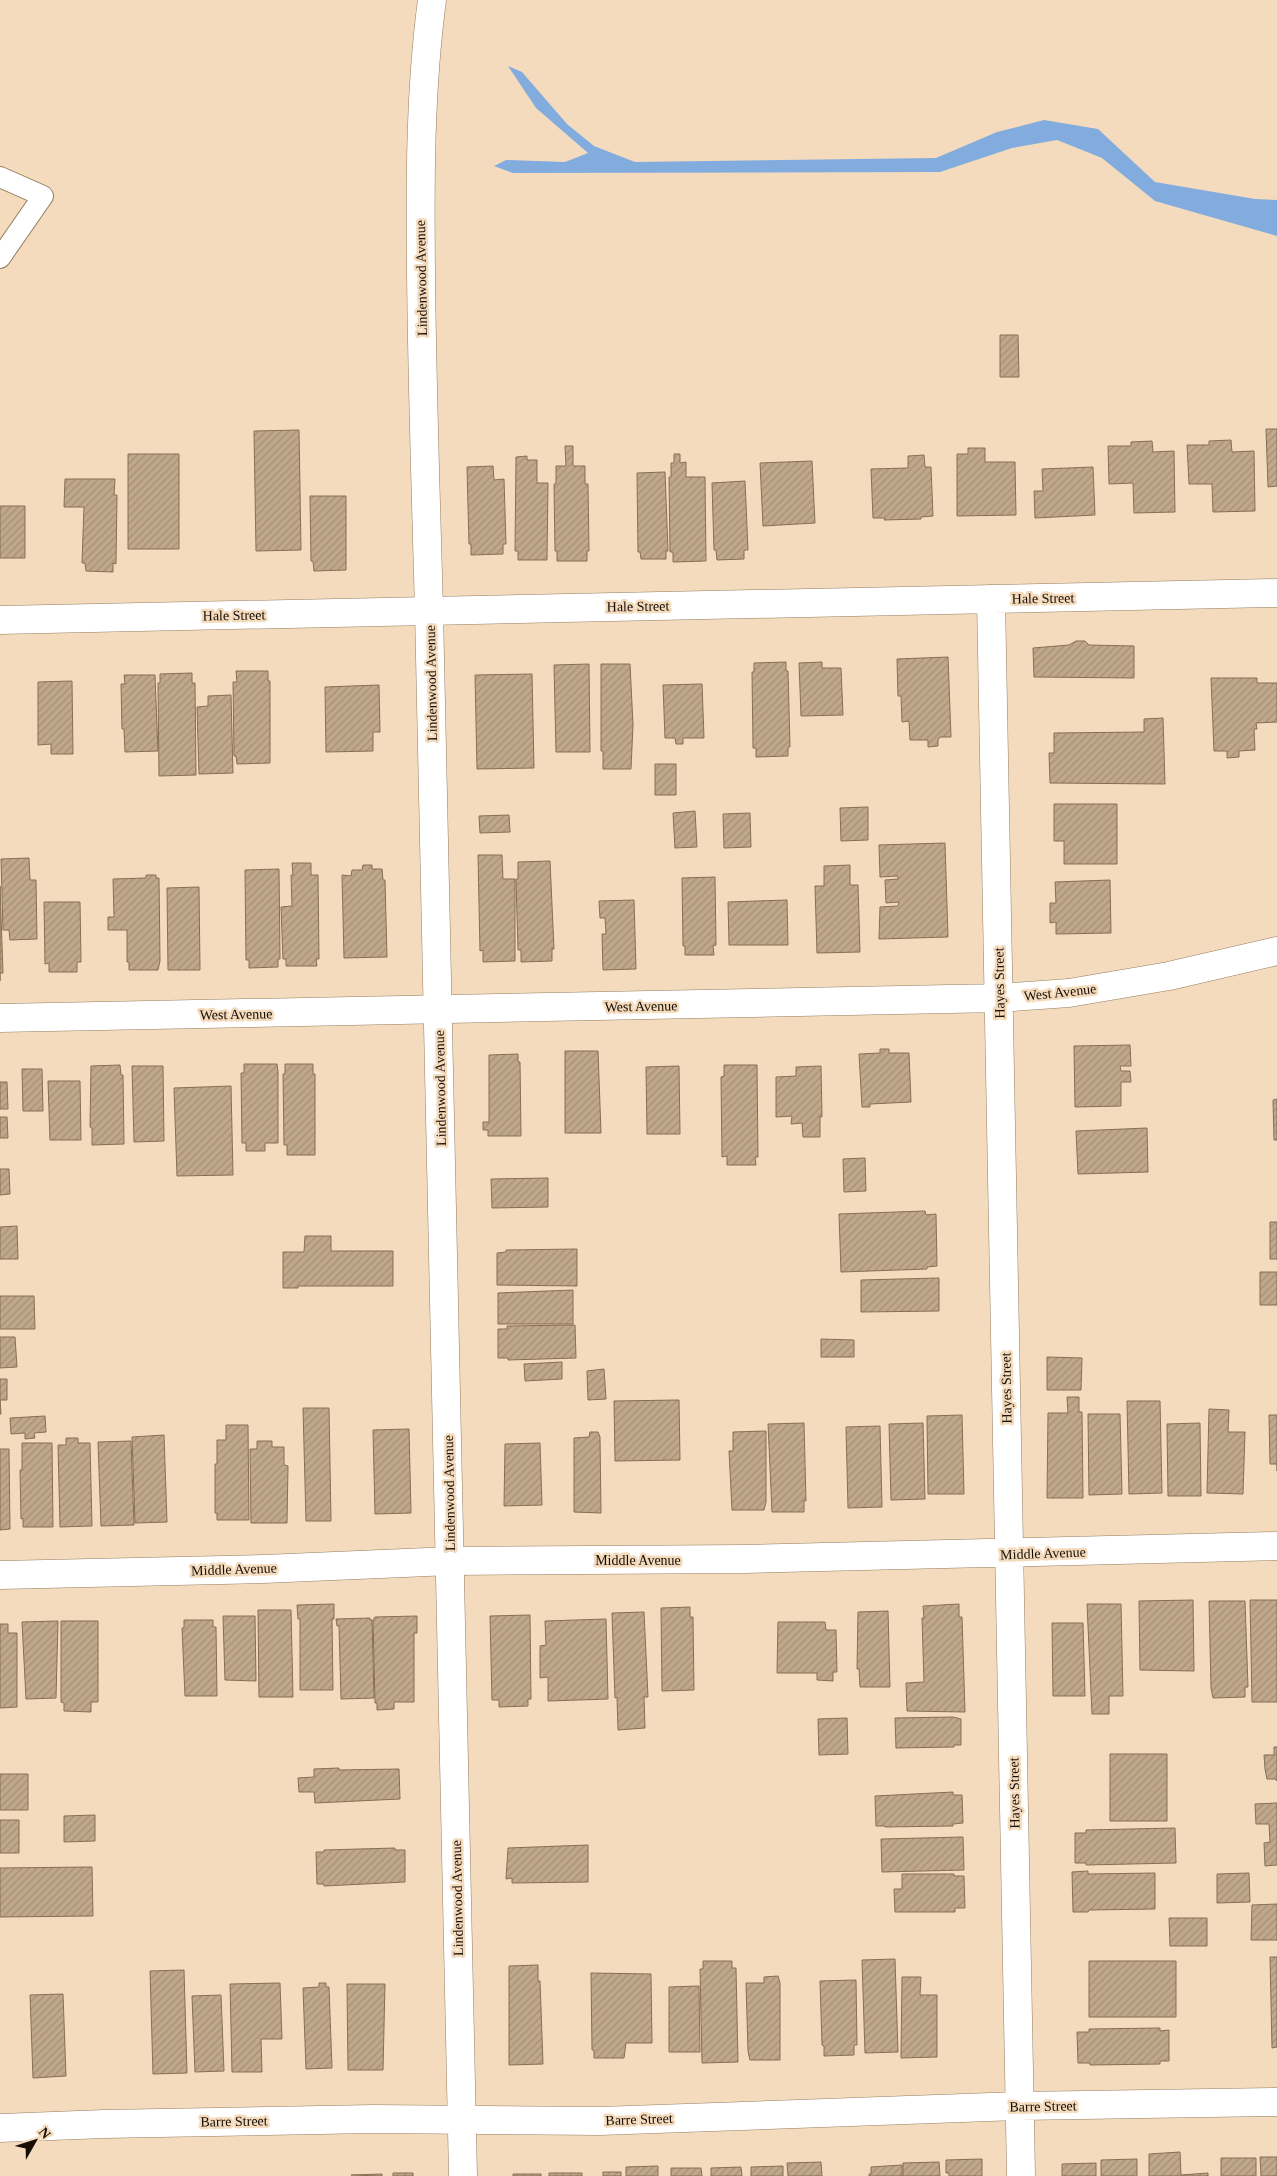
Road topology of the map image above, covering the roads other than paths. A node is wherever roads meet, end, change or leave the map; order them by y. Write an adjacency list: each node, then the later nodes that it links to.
1 (432, 0): 6 (street, Lindenwood Avenue)
2 (0, 177): 3 (lane)
3 (0, 258)
4 (1277, 593): 5 (street, Hale Street)
5 (991, 599): 6 (street, Hale Street); 9 (street, Hayes Street)
6 (429, 611): 7 (street, Hale Street); 10 (street, Lindenwood Avenue)
7 (0, 620)
8 (1277, 951): 9 (street, West Avenue)
9 (999, 998): 10 (street, West Avenue); 13 (street, Hayes Street)
10 (438, 1010): 11 (street, West Avenue); 14 (street, Lindenwood Avenue)
11 (0, 1018)
12 (1277, 1546): 13 (street, Middle Avenue)
13 (1009, 1554): 14 (street, Middle Avenue); 17 (street, Hayes Street)
14 (450, 1561): 15 (street, Middle Avenue); 18 (street, Lindenwood Avenue)
15 (0, 1575)
16 (1277, 2102): 17 (street, Barre Street)
17 (1020, 2106): 18 (street, Barre Street); 21 (street, Hayes Street)
18 (461, 2120): 19 (street, Barre Street); 20 (street, Lindenwood Avenue)
19 (0, 2128)
20 (463, 2176)
21 (1021, 2176)

